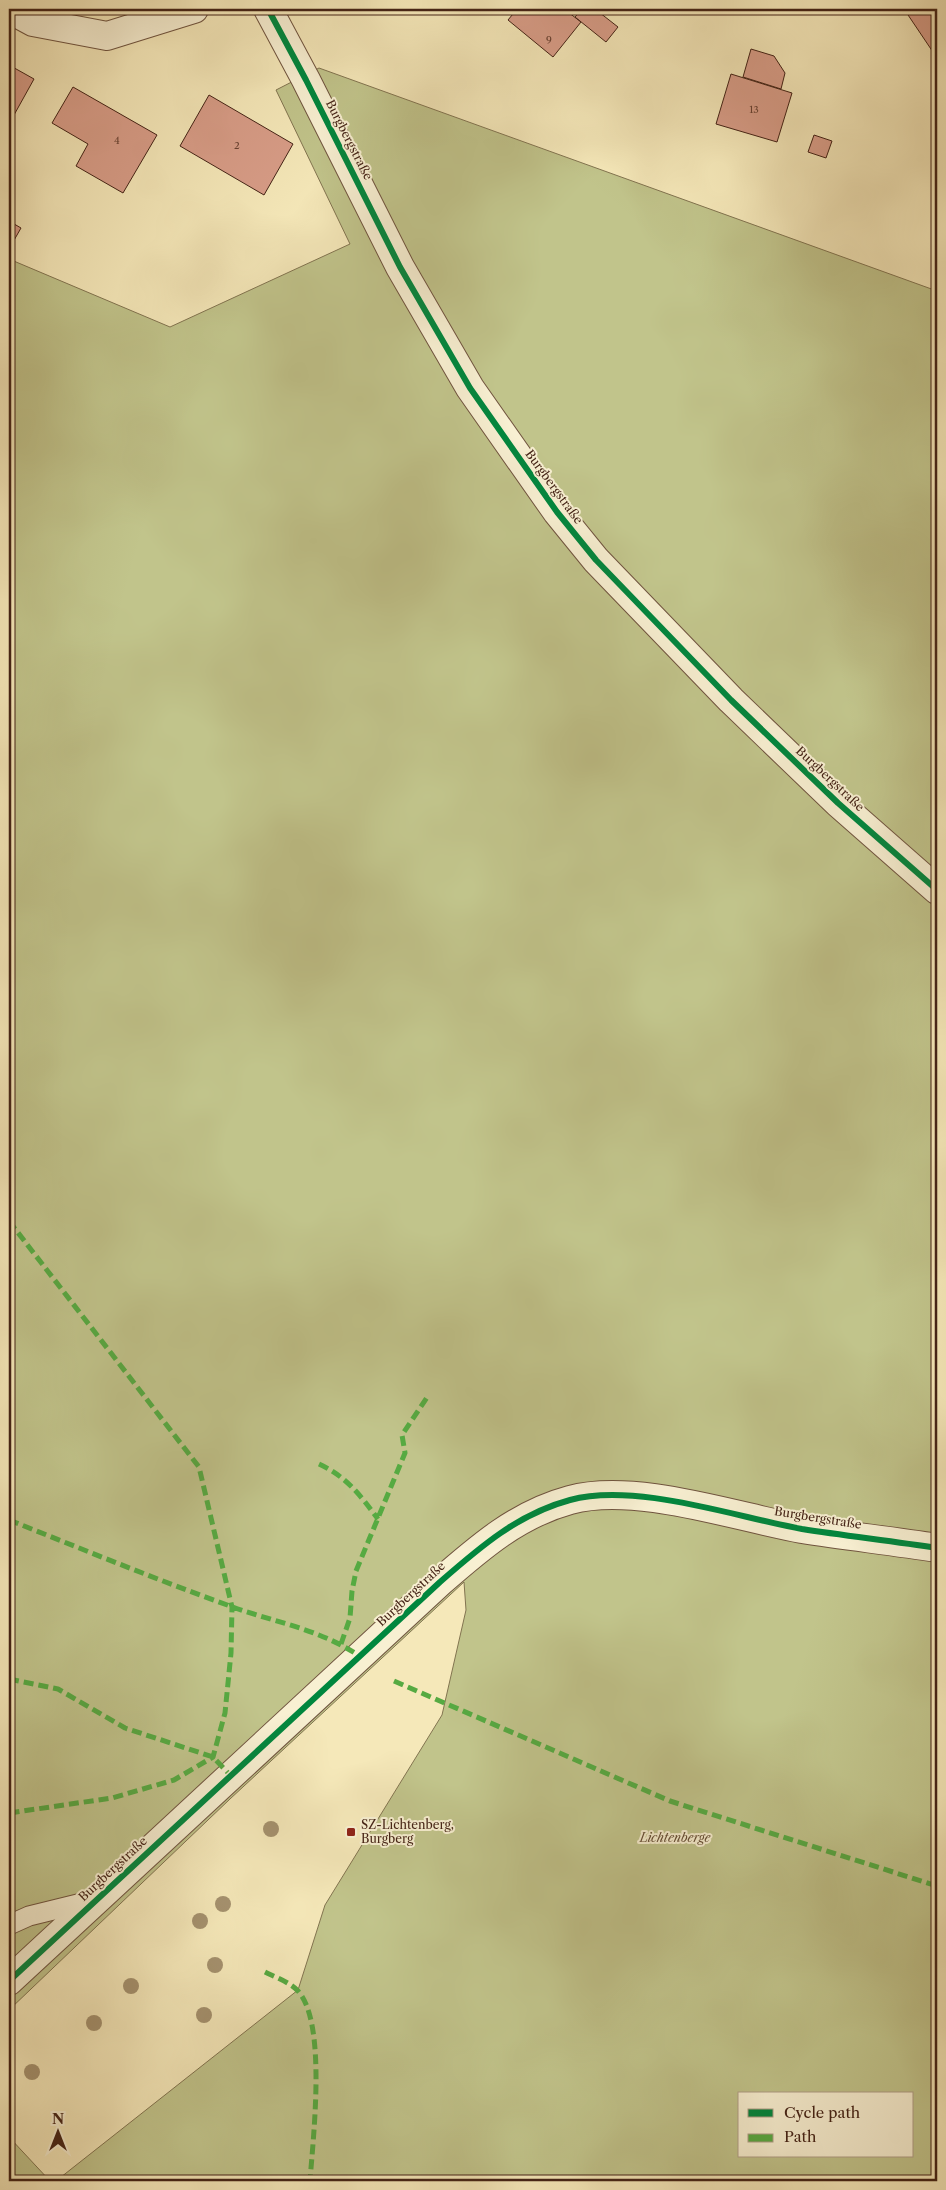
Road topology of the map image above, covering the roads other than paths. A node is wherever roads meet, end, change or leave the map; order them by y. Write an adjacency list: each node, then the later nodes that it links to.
1 (9, 9): 2 (street)
2 (194, 9)
3 (268, 9): 4 (street, Burgbergstraße)
4 (937, 890)
5 (937, 1548): 6 (street, Burgbergstraße)
6 (95, 1900): 7 (lane); 8 (street, Burgbergstraße)
7 (9, 1925)
8 (9, 1981)

